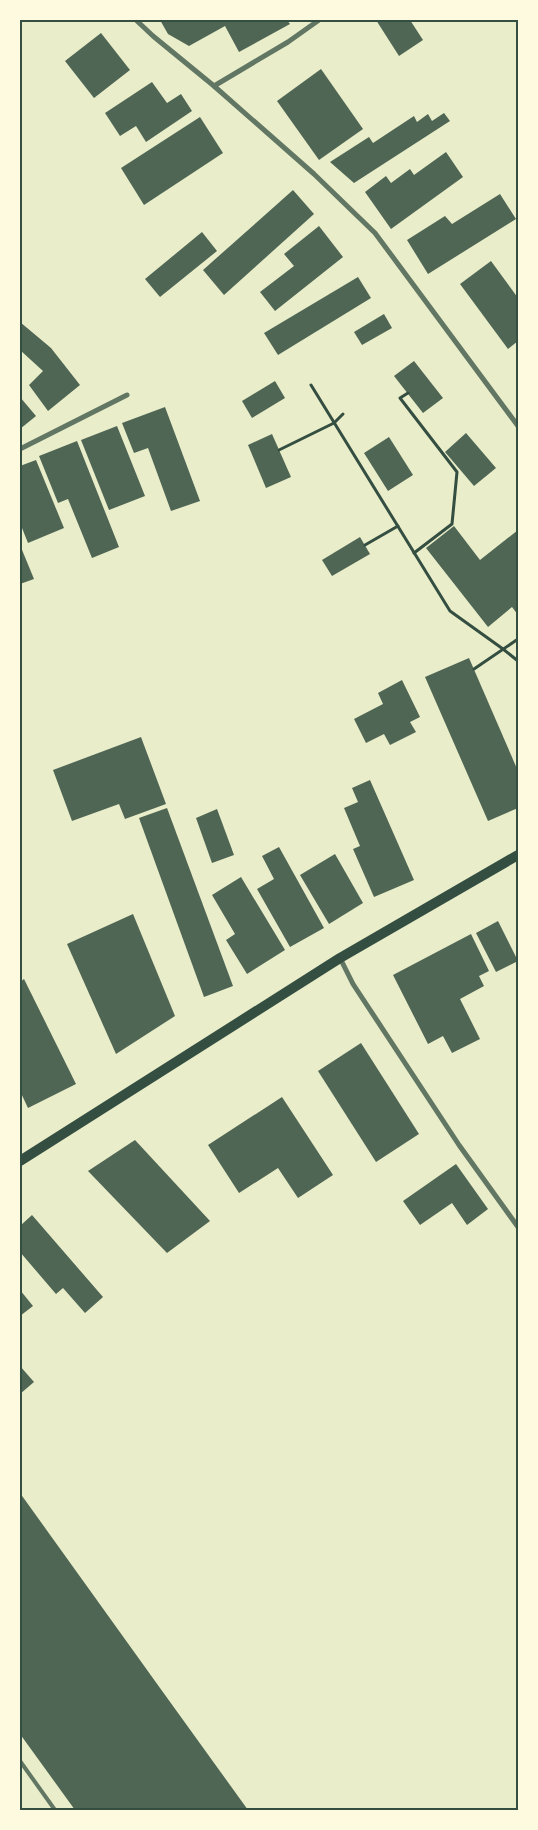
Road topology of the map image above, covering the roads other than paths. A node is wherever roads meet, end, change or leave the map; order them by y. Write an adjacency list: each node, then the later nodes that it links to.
1 (136, 20): 3 (street)
2 (319, 20): 3 (street)
3 (214, 86): 5 (street)
4 (127, 395): 6 (street)
5 (518, 426)
6 (20, 449)
7 (518, 855): 8 (main road)
8 (340, 958): 9 (main road); 10 (street)
9 (20, 1161)
10 (518, 1227)
11 (21, 1764): 12 (lane)
12 (54, 1810)

